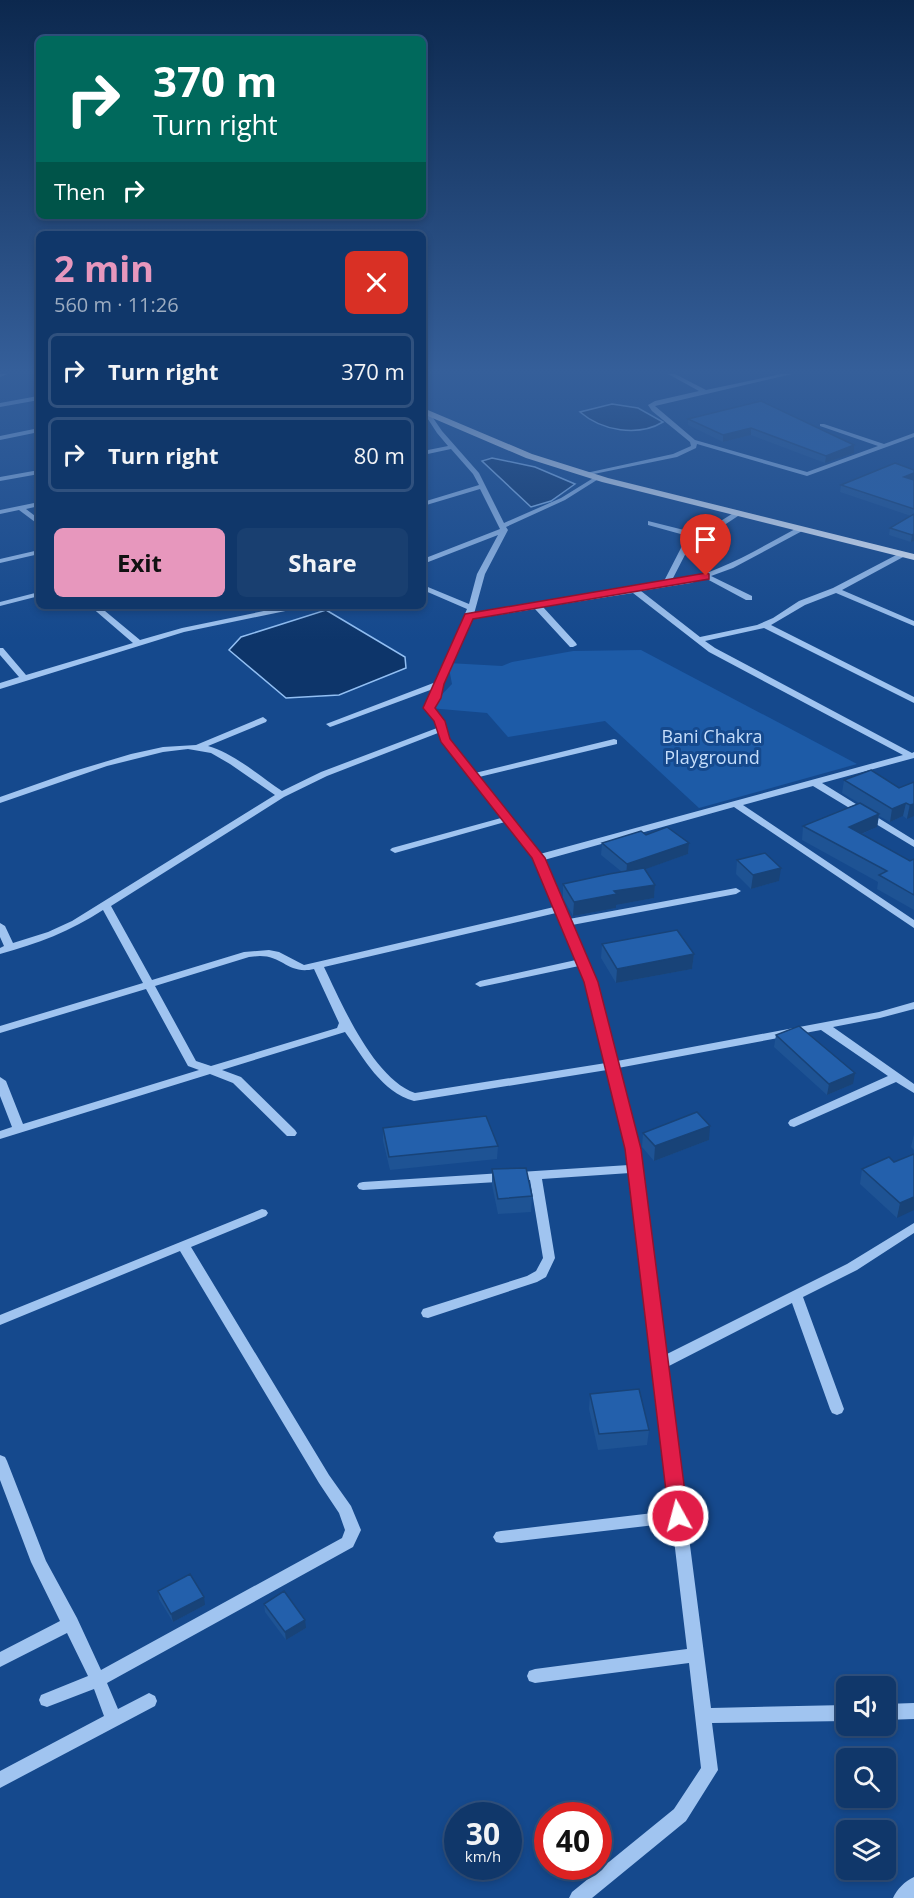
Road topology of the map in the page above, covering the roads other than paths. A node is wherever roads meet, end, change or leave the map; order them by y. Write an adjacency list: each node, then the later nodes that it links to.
1 (467, 463): 10 (street)
2 (549, 463): 7 (main road)
3 (644, 463): 7 (street)
4 (768, 463): 5 (street)
5 (839, 463)
6 (36, 473): 9 (street)
7 (586, 475): 8 (main road)
8 (597, 478): 15 (main road); 18 (street)
9 (0, 479)
10 (483, 486): 11 (street); 18 (street)
11 (426, 502)
12 (36, 505): 13 (street)
13 (20, 508): 14 (street); 16 (street)
14 (0, 512)
15 (735, 514): 19 (main road); 20 (street)
16 (36, 521)
17 (651, 523): 20 (street)
18 (503, 528): 25 (street); 37 (street)
19 (800, 530): 22 (main road); 26 (street)
20 (701, 537): 27 (street)
21 (36, 554): 24 (street)
22 (902, 554): 23 (main road); 30 (street)
23 (914, 557)
24 (0, 561)
25 (426, 561)
26 (706, 576): 27 (street); 32 (street)
27 (666, 585): 29 (street)
28 (426, 589): 37 (street)
29 (634, 590): 34 (street); 40 (street)
30 (836, 590): 38 (street); 39 (street)
31 (36, 595): 33 (street)
32 (750, 598)
33 (0, 604)
34 (537, 606): 37 (street); 42 (street)
35 (98, 609): 41 (street)
36 (284, 609): 41 (street)
37 (470, 612): 45 (street)
38 (914, 624)
39 (765, 625): 40 (street); 47 (street)
40 (698, 640): 53 (street)
41 (136, 642): 44 (street)
42 (573, 645)
43 (0, 650): 44 (street)
44 (24, 678): 46 (street)
45 (438, 684): 49 (street); 50 (street)
46 (0, 686)
47 (914, 700)
48 (263, 720): 52 (street)
49 (330, 724)
50 (441, 729): 54 (street); 56 (street)
51 (614, 742): 54 (street)
52 (195, 748): 56 (street); 57 (street)
53 (912, 755): 55 (street)
54 (473, 776): 59 (street)
55 (815, 783): 58 (street); 60 (street)
56 (280, 795): 64 (street)
57 (0, 800)
58 (735, 804): 62 (street); 67 (street)
59 (507, 819): 61 (street); 62 (street)
60 (914, 844)
61 (395, 850)
62 (538, 858): 65 (street)
63 (736, 891): 66 (street)
64 (106, 906): 69 (street); 73 (street)
65 (560, 909): 66 (street); 71 (street)
66 (566, 923): 70 (street)
67 (914, 925)
68 (0, 926): 69 (street)
69 (5, 950)
70 (583, 962): 72 (street); 78 (street)
71 (318, 965): 73 (street); 75 (street)
72 (480, 984)
73 (148, 985): 77 (street); 79 (street)
74 (914, 1005): 76 (street)
75 (345, 1023): 78 (street); 79 (street)
76 (823, 1026): 78 (street); 80 (street)
77 (0, 1030)
78 (612, 1066): 87 (street)
79 (208, 1070): 84 (street); 85 (street)
80 (896, 1077): 82 (street); 83 (street)
81 (0, 1081): 84 (street)
82 (914, 1089)
83 (794, 1123)
84 (19, 1129): 86 (street)
85 (291, 1133)
86 (0, 1135)
87 (636, 1168): 88 (street); 96 (street)
88 (535, 1175): 89 (street); 94 (street)
89 (363, 1186)
90 (262, 1213): 92 (street)
91 (914, 1227): 93 (street)
92 (183, 1245): 95 (street); 105 (street)
93 (796, 1295): 96 (street); 97 (street)
94 (428, 1313)
95 (0, 1320)
96 (660, 1364): 99 (street)
97 (837, 1409)
98 (2, 1471): 101 (street)
99 (678, 1516): 100 (street); 102 (street)
100 (501, 1537)
101 (71, 1623): 103 (street); 105 (street)
102 (696, 1655): 104 (street); 111 (street)
103 (0, 1660)
104 (536, 1676)
105 (98, 1680): 106 (street); 112 (street)
106 (47, 1700)
107 (149, 1701): 112 (street)
108 (914, 1711): 109 (street)
109 (896, 1712)
110 (836, 1713): 111 (street)
111 (703, 1716): 115 (street)
112 (114, 1720): 113 (street)
113 (0, 1780)
114 (914, 1886): 116 (street)
115 (578, 1898)
116 (902, 1898)

